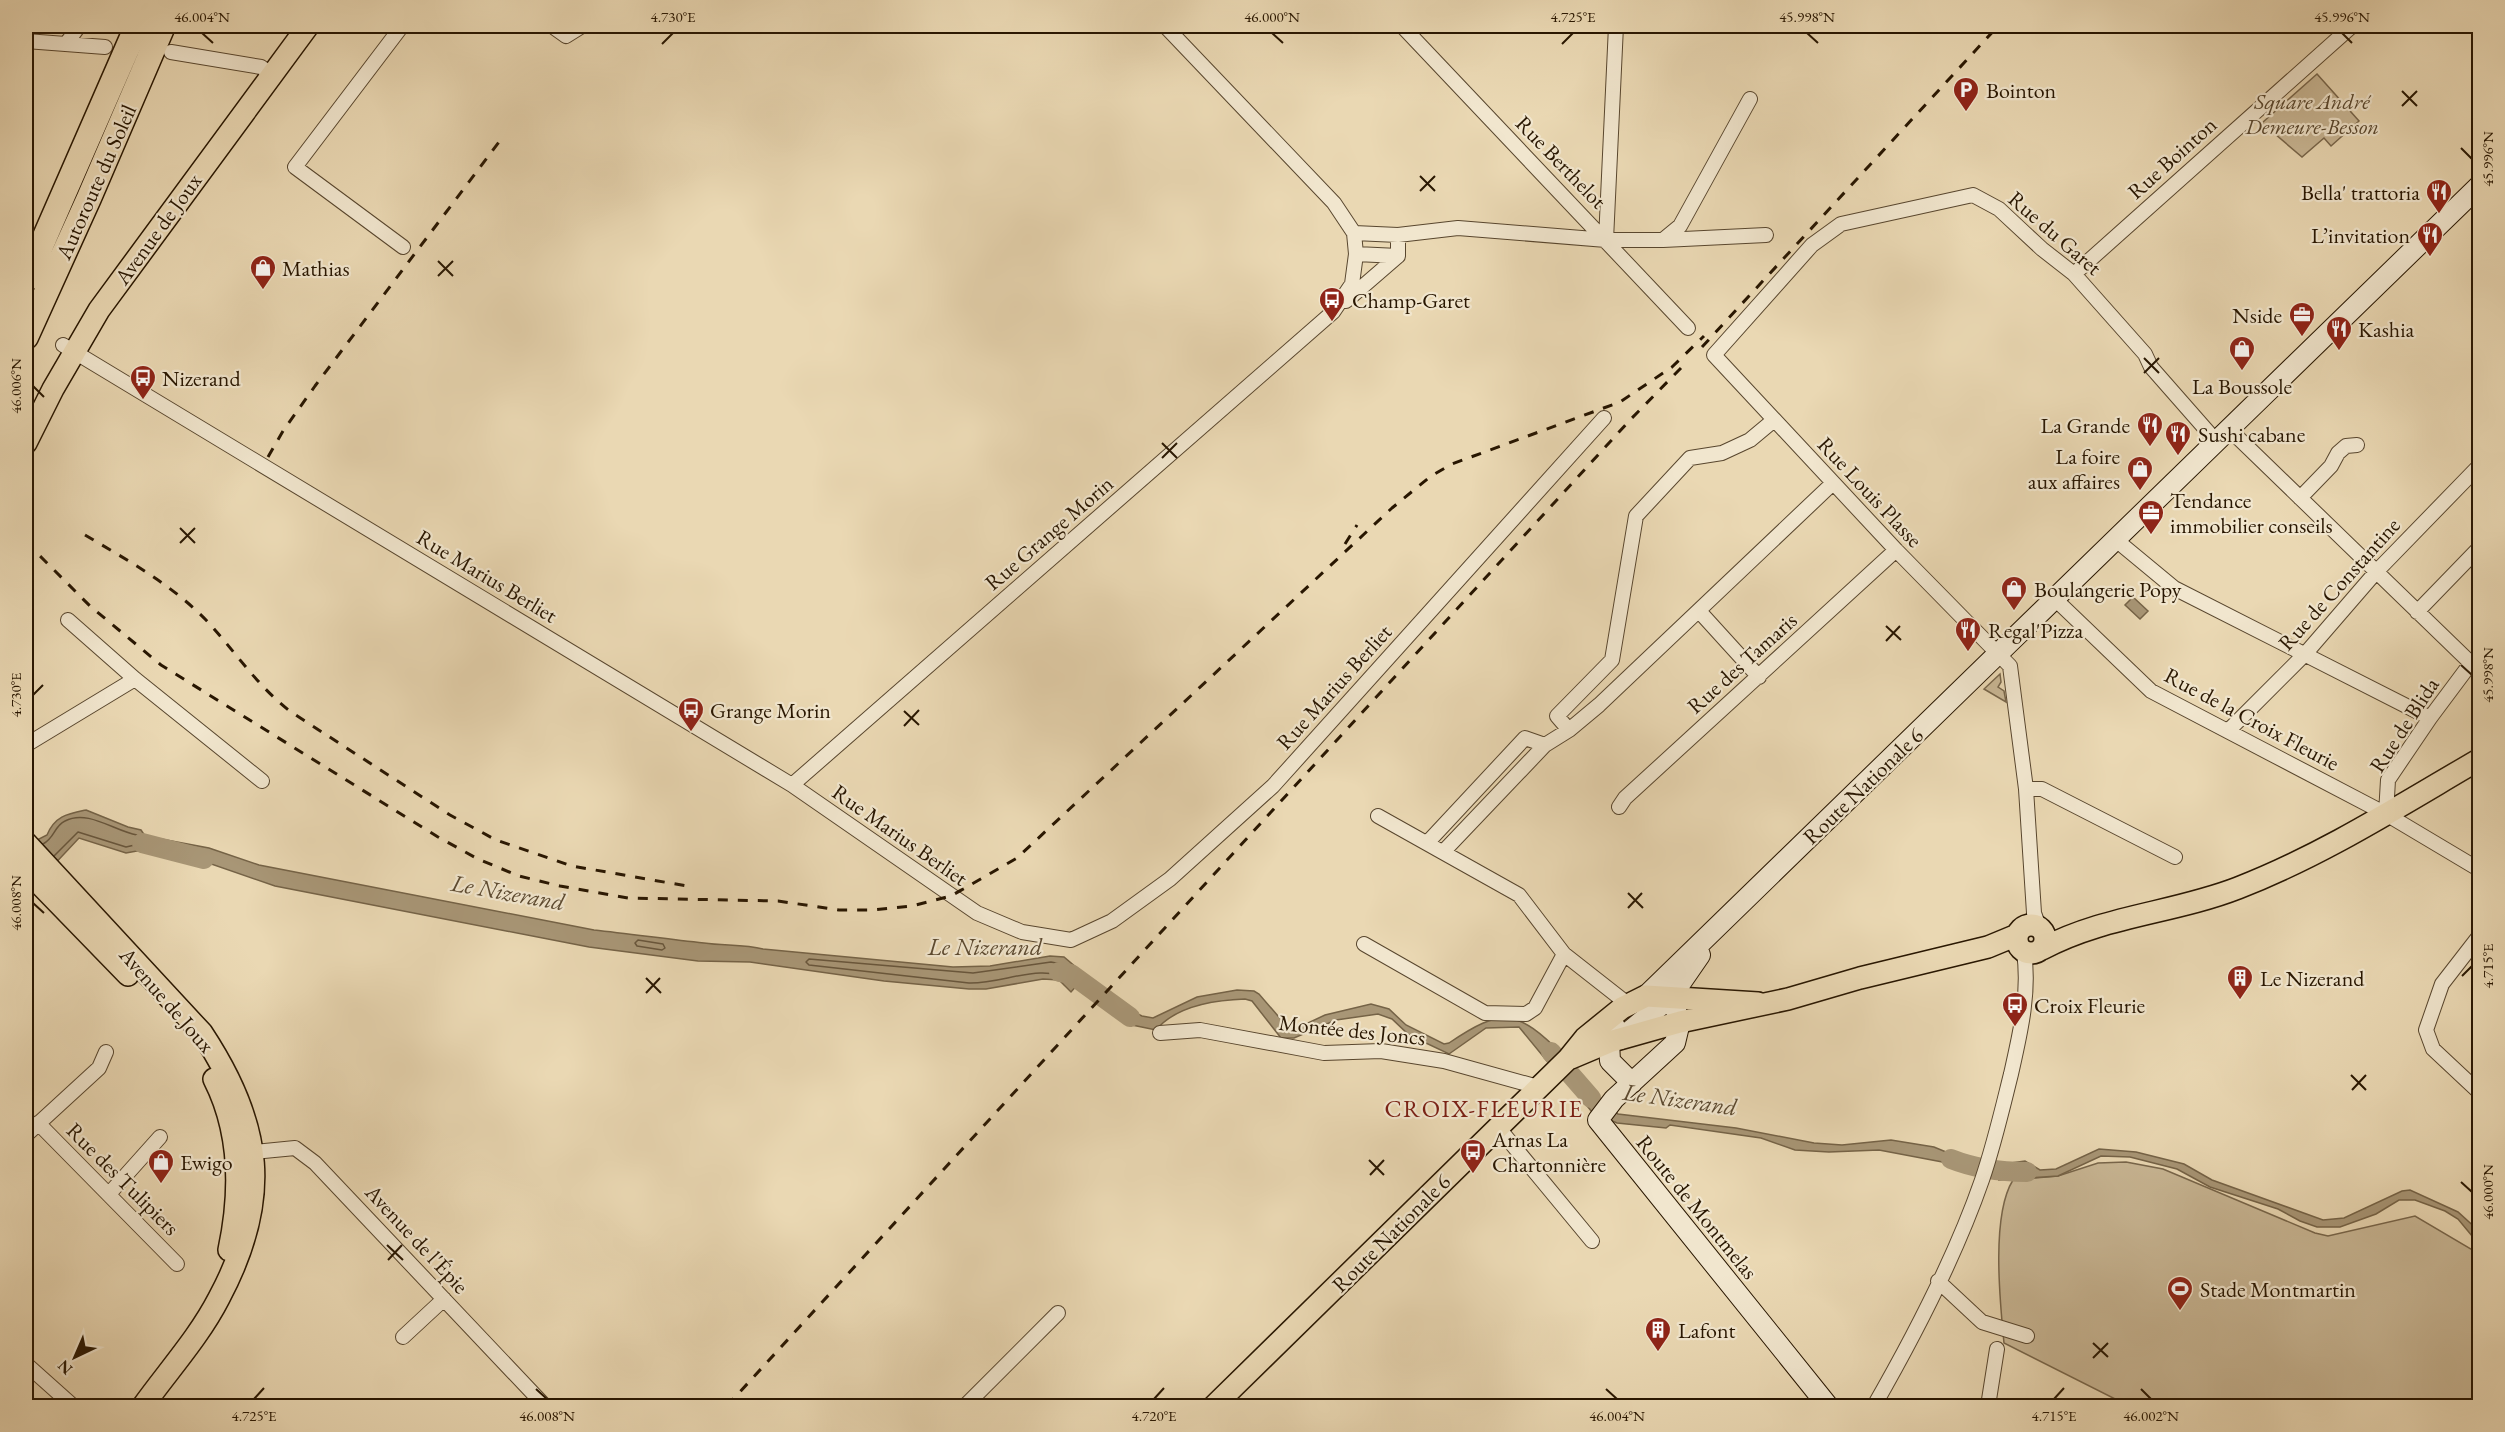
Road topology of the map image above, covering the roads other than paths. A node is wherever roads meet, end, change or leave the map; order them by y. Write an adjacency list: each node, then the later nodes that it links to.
1 (79, 26): 14 (street)
2 (137, 26): 29 (highway, Autoroute du Soleil)
3 (163, 26): 32 (highway, Autoroute du Soleil)
4 (292, 26): 17 (main road, Avenue de Joux)
5 (308, 26): 17 (main road, Avenue de Joux)
6 (402, 26): 25 (street)
7 (552, 26): 12 (street)
8 (1165, 26): 20 (street)
9 (1402, 26): 23 (street, Rue Berthelot)
10 (1616, 26): 23 (street)
11 (2352, 26): 28 (street, Rue Bointon)
12 (581, 28)
13 (26, 41): 14 (street)
14 (66, 44): 15 (street)
15 (105, 47)
16 (171, 52): 17 (street)
17 (267, 71): 33 (main road, Avenue de Joux)
18 (1750, 99): 24 (street)
19 (2480, 185): 38 (main road, Route Nationale 6)
20 (1354, 232): 21 (street); 26 (street, Rue Grange Morin)
21 (1398, 235): 23 (street); 27 (street)
22 (1766, 235): 24 (street)
23 (1606, 240): 24 (street); 31 (street, Rue Berthelot)
24 (1663, 240)
25 (403, 248)
26 (1356, 254): 27 (street); 30 (street, Rue Grange Morin)
27 (1398, 256): 30 (street, Rue Grange Morin)
28 (2074, 274): 34 (street, Rue du Garet); 38 (street, Rue du Garet)
29 (26, 280)
30 (1333, 312): 64 (street, Rue Grange Morin)
31 (1688, 328)
32 (26, 337)
33 (69, 348): 35 (main road, Avenue de Joux); 39 (main road, Avenue de Joux); 64 (street, Rue Marius Berliet)
34 (1714, 355): 37 (street, Rue Louis Plasse)
35 (26, 417)
36 (1604, 418): 64 (street, Rue Marius Berliet)
37 (1774, 420): 42 (street, Rue Louis Plasse); 58 (street)
38 (2223, 435): 43 (street, Rue du Garet); 44 (main road, Route Nationale 6)
39 (26, 443)
40 (2357, 445): 43 (street)
41 (2480, 465): 47 (street, Rue de Constantine)
42 (1833, 483): 46 (street, Rue Louis Plasse); 49 (street)
43 (2300, 498): 47 (street, Rue du Garet)
44 (2116, 540): 48 (main road, Route Nationale 6); 52 (street)
45 (2480, 547): 50 (street)
46 (1896, 550): 53 (street, Rue Louis Plasse); 55 (street, Rue des Tamaris)
47 (2376, 572): 50 (street, Rue du Garet); 52 (street, Rue de Constantine)
48 (2056, 600): 53 (main road, Route Nationale 6); 59 (street, Rue de la Croix Fleurie)
49 (1699, 611): 55 (street); 58 (street)
50 (2417, 612): 54 (street, Rue du Garet)
51 (68, 620): 56 (street)
52 (2306, 653): 57 (street); 59 (street, Rue de Constantine)
53 (1999, 654): 65 (street, Rue Louis Plasse); 74 (main road, Route Nationale 6)
54 (2475, 668): 57 (street, Rue de Blida)
55 (1759, 677): 66 (street, Rue des Tamaris)
56 (135, 679): 60 (street); 63 (street)
57 (2430, 718): 67 (street, Rue de Blida)
58 (1569, 730): 61 (street)
59 (2228, 731): 67 (street, Rue de la Croix Fleurie)
60 (26, 745)
61 (1545, 745): 69 (street); 70 (street)
62 (2480, 759): 67 (main road)
63 (262, 781)
64 (792, 785)
65 (2026, 789): 71 (street); 76 (street, Rue Louis Plasse)
66 (1619, 807)
67 (2386, 814): 73 (street, Rue de la Croix Fleurie); 76 (main road)
68 (1378, 816): 69 (street)
69 (1428, 842): 70 (street)
70 (1444, 851): 78 (street)
71 (2175, 857)
72 (35, 865): 94 (main road, Avenue de Joux)
73 (2480, 870)
74 (1727, 917): 79 (main road, Route Nationale 6); 80 (main road, Route Nationale 6)
75 (2480, 935): 89 (street)
76 (2031, 940): 81 (main road); 98 (street, Rue Louis Plasse)
77 (1364, 944): 78 (street)
78 (1564, 954): 80 (street)
79 (1671, 997): 80 (main road); 81 (main road); 82 (main road); 84 (main road, Route Nationale 6)
80 (1637, 1000): 84 (main road); 86 (main road, Route Nationale 6)
81 (1758, 1004): 82 (main road)
82 (1680, 1022): 84 (main road); 87 (main road, Route de Montmelas)
83 (1160, 1033): 88 (street, Montée des Joncs)
84 (1614, 1041): 86 (main road, Route Nationale 6); 87 (main road)
85 (106, 1052): 90 (street)
86 (1560, 1066): 88 (main road, Route Nationale 6)
87 (1632, 1083): 112 (main road, Route de Montmelas)
88 (1538, 1087): 91 (main road, Route Nationale 6)
89 (2480, 1093)
90 (38, 1123): 92 (street); 95 (street, Rue des Tulipiers)
91 (1497, 1126): 96 (street); 111 (main road, Route Nationale 6)
92 (26, 1135)
93 (160, 1137): 95 (street)
94 (244, 1153): 99 (street, Avenue de l'Épie); 107 (main road, Avenue de Joux); 108 (main road, Avenue de Joux)
95 (109, 1194): 97 (street, Rue des Tulipiers)
96 (1592, 1241)
97 (177, 1264)
98 (1938, 1281): 101 (street); 113 (street, Rue Louis Plasse)
99 (444, 1299): 102 (street); 109 (street, Avenue de l'Épie)
100 (1058, 1313): 110 (street)
101 (2027, 1336)
102 (403, 1337)
103 (1997, 1349): 105 (street)
104 (26, 1364): 106 (street)
105 (1989, 1406)
106 (74, 1407)
107 (127, 1407)
108 (143, 1407)
109 (545, 1407)
110 (965, 1407)
111 (1215, 1407)
112 (1828, 1407)
113 (1874, 1407)

